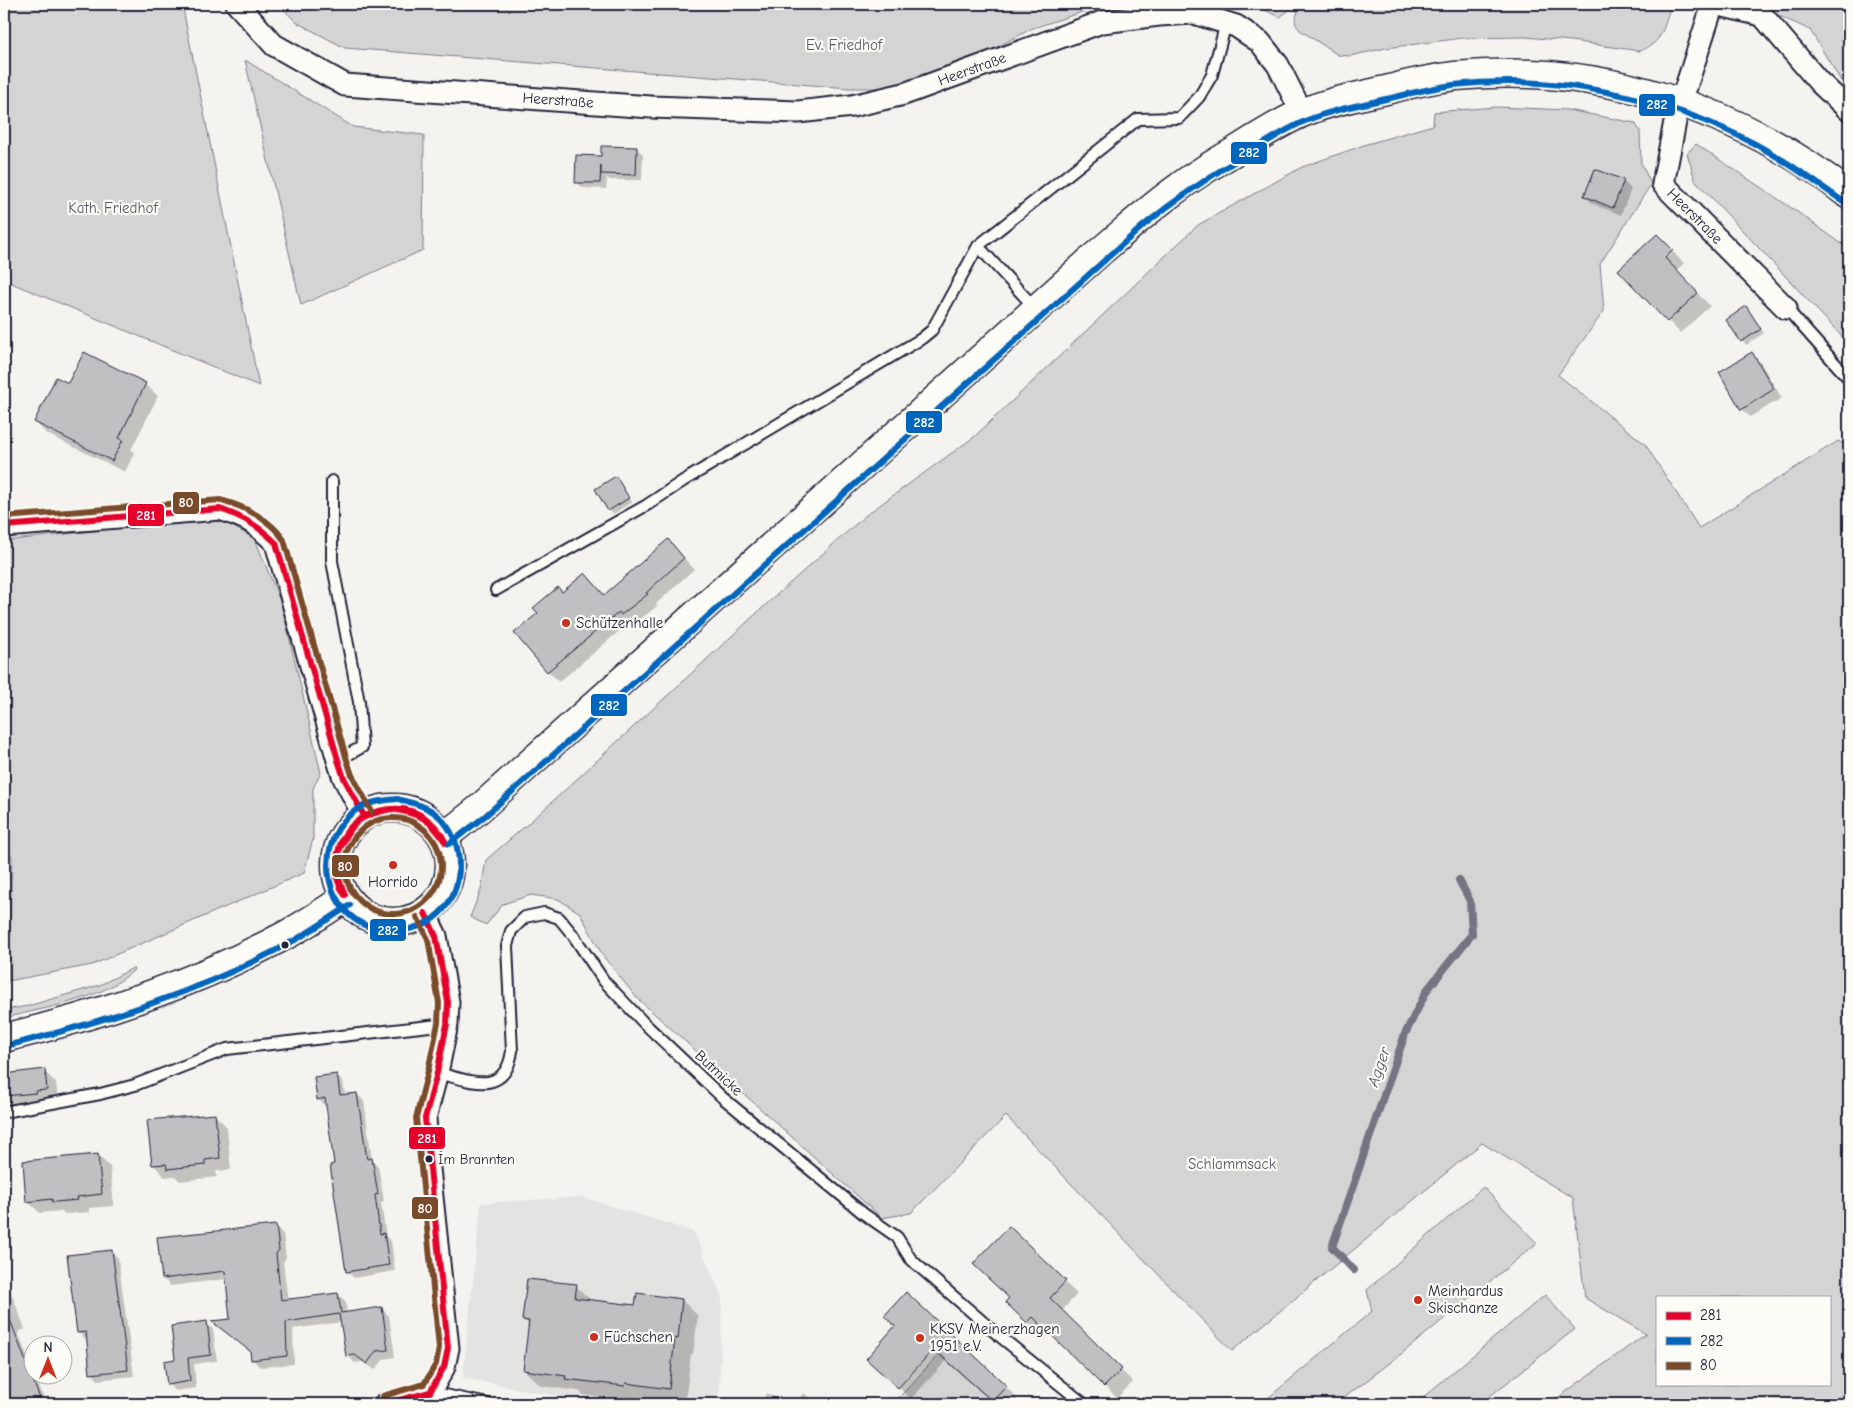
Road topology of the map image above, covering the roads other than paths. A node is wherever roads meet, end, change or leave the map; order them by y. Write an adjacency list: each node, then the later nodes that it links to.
1 (237, 4): 3 (street, Heerstraße)
2 (1714, 4): 4 (street); 5 (street)
3 (1226, 22): 6 (street, Heerstraße); 8 (lane)
4 (1679, 102): 6 (main road); 7 (main road); 9 (street, Heerstraße)
5 (1849, 110)
6 (1302, 113): 10 (main road)
7 (1849, 195)
8 (978, 246): 10 (lane); 14 (lane)
9 (1786, 308): 11 (lane)
10 (1036, 309): 17 (main road)
11 (1849, 378)
12 (332, 481): 15 (lane)
13 (4, 526): 15 (street)
14 (496, 590)
15 (338, 760): 16 (street)
16 (364, 816): 17 (main road); 18 (main road)
17 (444, 837): 19 (main road)
18 (345, 898): 19 (main road); 21 (main road)
19 (425, 914): 20 (street)
20 (447, 1024): 22 (street); 23 (lane)
21 (4, 1038)
22 (437, 1073): 24 (street); 27 (lane, Butmicke)
23 (4, 1112)
24 (432, 1398): 25 (street); 26 (lane)
25 (385, 1404)
26 (488, 1404)
27 (1084, 1404)

